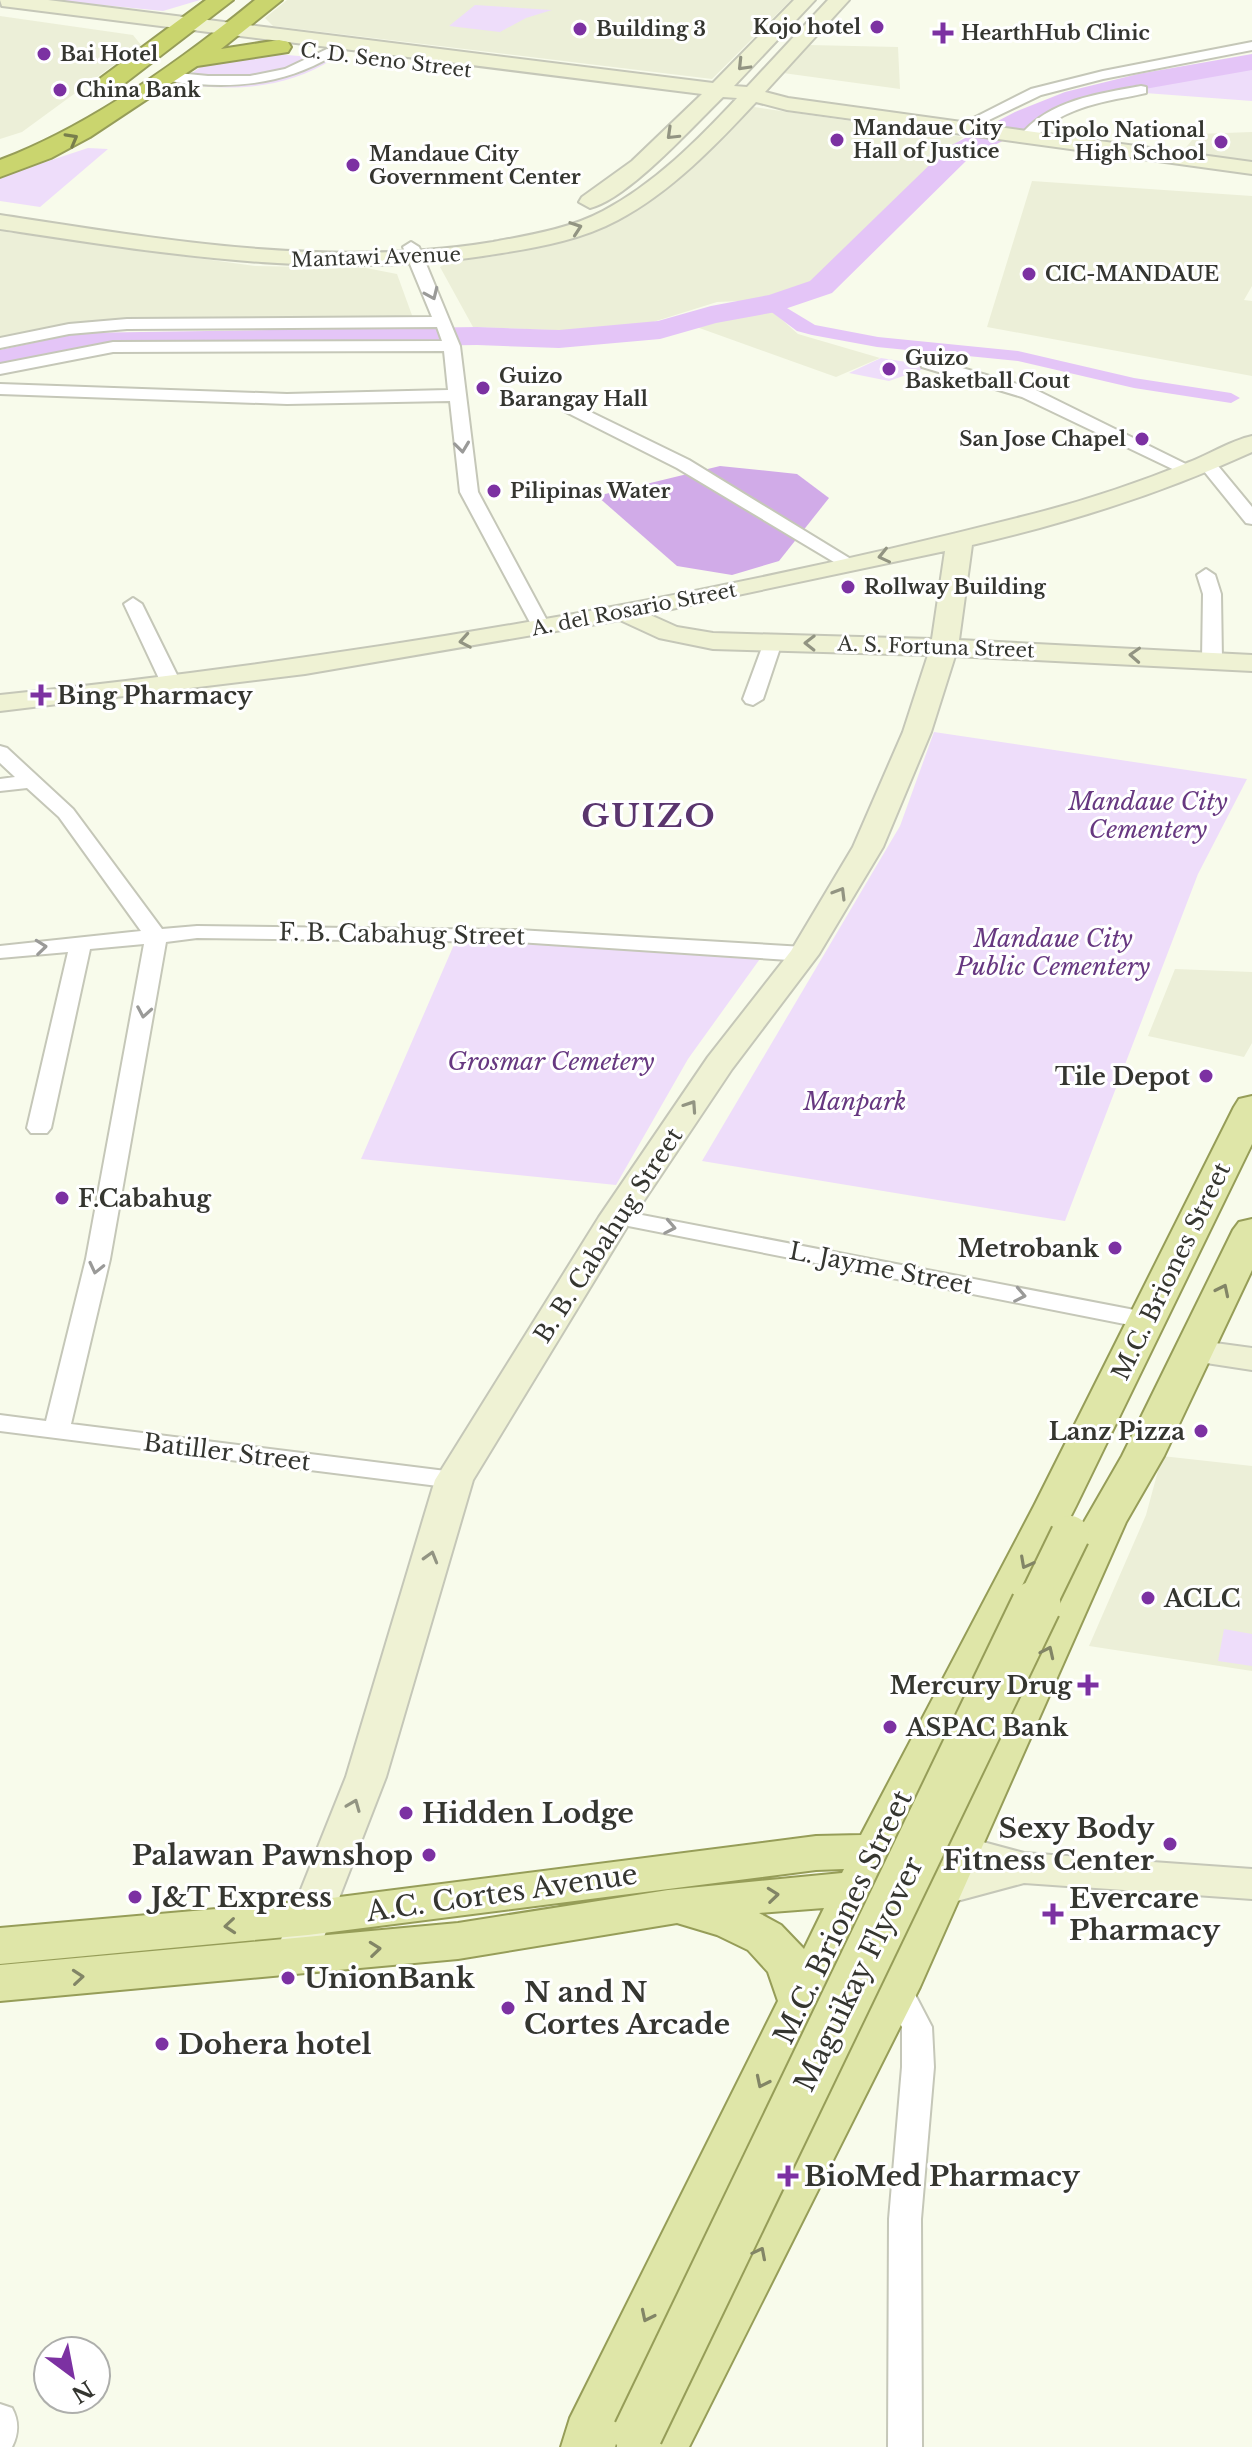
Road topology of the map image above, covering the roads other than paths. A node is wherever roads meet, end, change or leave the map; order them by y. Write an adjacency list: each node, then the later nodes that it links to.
1 (2, 0): 7 (street, C. D. Seno Street)
2 (270, 0): 9 (highway)
3 (805, 0): 16 (street, Mantawi Avenue, one-way to 16)
4 (839, 0): 17 (street, Mantawi Avenue)
5 (218, 2): 7 (highway); 8 (highway)
6 (0, 10): 7 (street, C. D. Seno Street)
7 (141, 24): 8 (highway); 8 (street, C. D. Seno Street)
8 (173, 34): 9 (street, C. D. Seno Street); 20 (highway)
9 (226, 35): 11 (street, C. D. Seno Street); 13 (highway); 14 (street, C. D. Seno Street)
10 (1252, 46): 18 (street)
11 (279, 47): 12 (street, C. D. Seno Street); 13 (highway)
12 (327, 53): 13 (street); 14 (street, C. D. Seno Street)
13 (177, 69): 22 (highway, one-way to 13)
14 (524, 71): 16 (street, C. D. Seno Street)
15 (1141, 90): 19 (street)
16 (714, 95): 17 (street, C. D. Seno Street); 25 (street, Mantawi Avenue, one-way to 25)
17 (746, 99): 18 (street, C. D. Seno Street); 25 (street, Mantawi Avenue, one-way to 17)
18 (967, 129): 19 (street, C. D. Seno Street)
19 (1018, 136): 21 (street, C. D. Seno Street)
20 (0, 150)
21 (1252, 168)
22 (0, 169)
23 (0, 208): 25 (street, Mantawi Avenue)
24 (0, 222): 25 (street, Mantawi Avenue)
25 (414, 253): 26 (street, one-way to 26)
26 (449, 335): 27 (street); 29 (street); 31 (street)
27 (0, 343)
28 (928, 363): 34 (street)
29 (0, 369)
30 (0, 389): 31 (street)
31 (458, 395): 41 (street, one-way to 41)
32 (570, 407): 37 (street)
33 (1252, 443): 34 (street, A. del Rosario Street)
34 (1199, 468): 35 (street); 36 (street, A. del Rosario Street)
35 (1252, 519)
36 (960, 538): 37 (street, A. del Rosario Street, one-way to 37); 43 (street, B. B. Cabahug Street)
37 (850, 564): 40 (street, A. del Rosario Street)
38 (1206, 575): 44 (street)
39 (133, 604): 46 (street)
40 (626, 612): 41 (street, A. del Rosario Street); 42 (street, A. S. Fortuna Street)
41 (542, 628): 46 (street, A. del Rosario Street, one-way to 46)
42 (773, 642): 43 (street, A. S. Fortuna Street, one-way to 42); 47 (street)
43 (944, 647): 44 (street, A. S. Fortuna Street, one-way to 43); 55 (street, B. B. Cabahug Street, one-way to 43)
44 (1212, 660): 45 (street, A. S. Fortuna Street)
45 (1252, 663)
46 (172, 685): 48 (street, A. del Rosario Street)
47 (753, 699)
48 (0, 703)
49 (0, 752): 50 (street)
50 (31, 781): 51 (street); 52 (street)
51 (0, 785)
52 (155, 935): 53 (street, F. B. Cabahug Street); 55 (street, F. B. Cabahug Street); 66 (street, one-way to 66)
53 (81, 943): 54 (street, F. B. Cabahug Street, one-way to 53); 57 (street)
54 (0, 952)
55 (804, 954): 58 (street, B. B. Cabahug Street, one-way to 55)
56 (1252, 1107): 60 (main road, M.C. Briones Street)
57 (39, 1128)
58 (616, 1217): 60 (street, L. Jayme Street, one-way to 60); 67 (street, B. B. Cabahug Street)
59 (1252, 1230): 61 (main road, one-way to 59)
60 (1145, 1320): 63 (main road, M.C. Briones Street)
61 (1193, 1351): 62 (street); 64 (main road)
62 (1252, 1359)
63 (1111, 1393): 68 (main road, M.C. Briones Street); 69 (main road, M.C. Briones Street, one-way to 69)
64 (1163, 1410): 68 (main road); 70 (main road, one-way to 64)
65 (0, 1423): 66 (street, Batiller Street)
66 (57, 1430): 67 (street, Batiller Street)
67 (454, 1480): 76 (street, B. B. Cabahug Street, one-way to 67)
68 (1075, 1525): 82 (main road, Maguikay Flyover, bridge)
69 (910, 1781): 70 (main road); 71 (main road); 72 (main road, M.C. Briones Street)
70 (981, 1793): 73 (main road)
71 (768, 1858): 72 (main road, A.C. Cortes Avenue); 76 (main road, A.C. Cortes Avenue)
72 (867, 1869): 73 (main road, A.C. Cortes Avenue); 75 (main road, A.C. Cortes Avenue, one-way to 72); 79 (main road, M.C. Briones Street)
73 (949, 1870): 74 (street); 78 (main road)
74 (1252, 1884)
75 (668, 1907): 76 (main road, A.C. Cortes Avenue, one-way to 75); 79 (main road)
76 (302, 1937): 77 (main road, A.C. Cortes Avenue)
77 (1, 1979)
78 (896, 1987): 82 (main road, one-way to 78); 83 (street)
79 (802, 2000): 82 (main road, M.C. Briones Street, one-way to 82)
80 (0, 2418): 81 (street)
81 (0, 2437)
82 (629, 2444)
83 (905, 2447)

